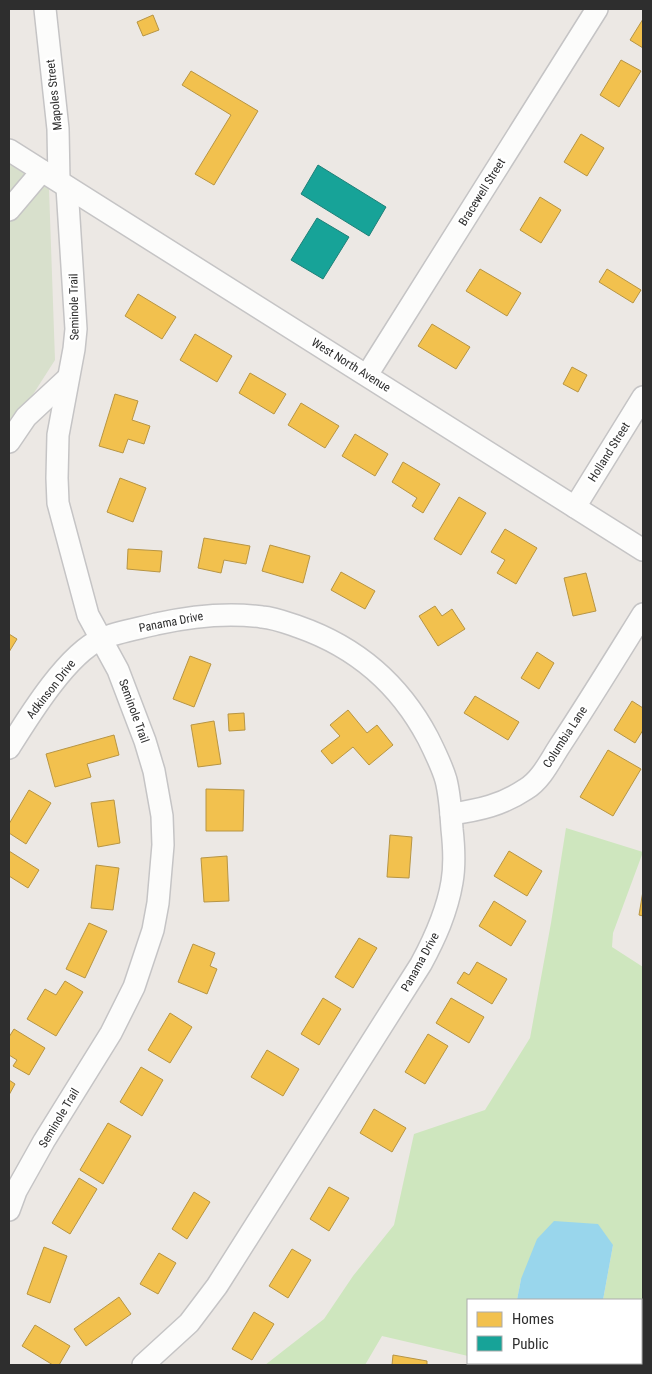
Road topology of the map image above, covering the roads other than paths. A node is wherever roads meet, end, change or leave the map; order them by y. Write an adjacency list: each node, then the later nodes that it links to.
1 (45, 9): 4 (street, Mapoles Street)
2 (597, 9): 6 (street, Bracewell Street)
3 (9, 150): 4 (street, West North Avenue)
4 (56, 180): 5 (street); 6 (street, West North Avenue); 7 (street, Seminole Trail)
5 (9, 210)
6 (367, 375): 10 (street, West North Avenue)
7 (68, 378): 9 (street); 13 (street, Seminole Trail)
8 (643, 397): 10 (street, Holland Street)
9 (9, 442)
10 (575, 507): 11 (street, West North Avenue)
11 (643, 550)
12 (643, 614): 15 (street, Columbia Lane)
13 (101, 639): 14 (street, Adkinson Drive); 15 (street, Panama Drive); 16 (street, Seminole Trail)
14 (9, 748)
15 (451, 814): 17 (street, Panama Drive)
16 (9, 1210)
17 (143, 1365)

